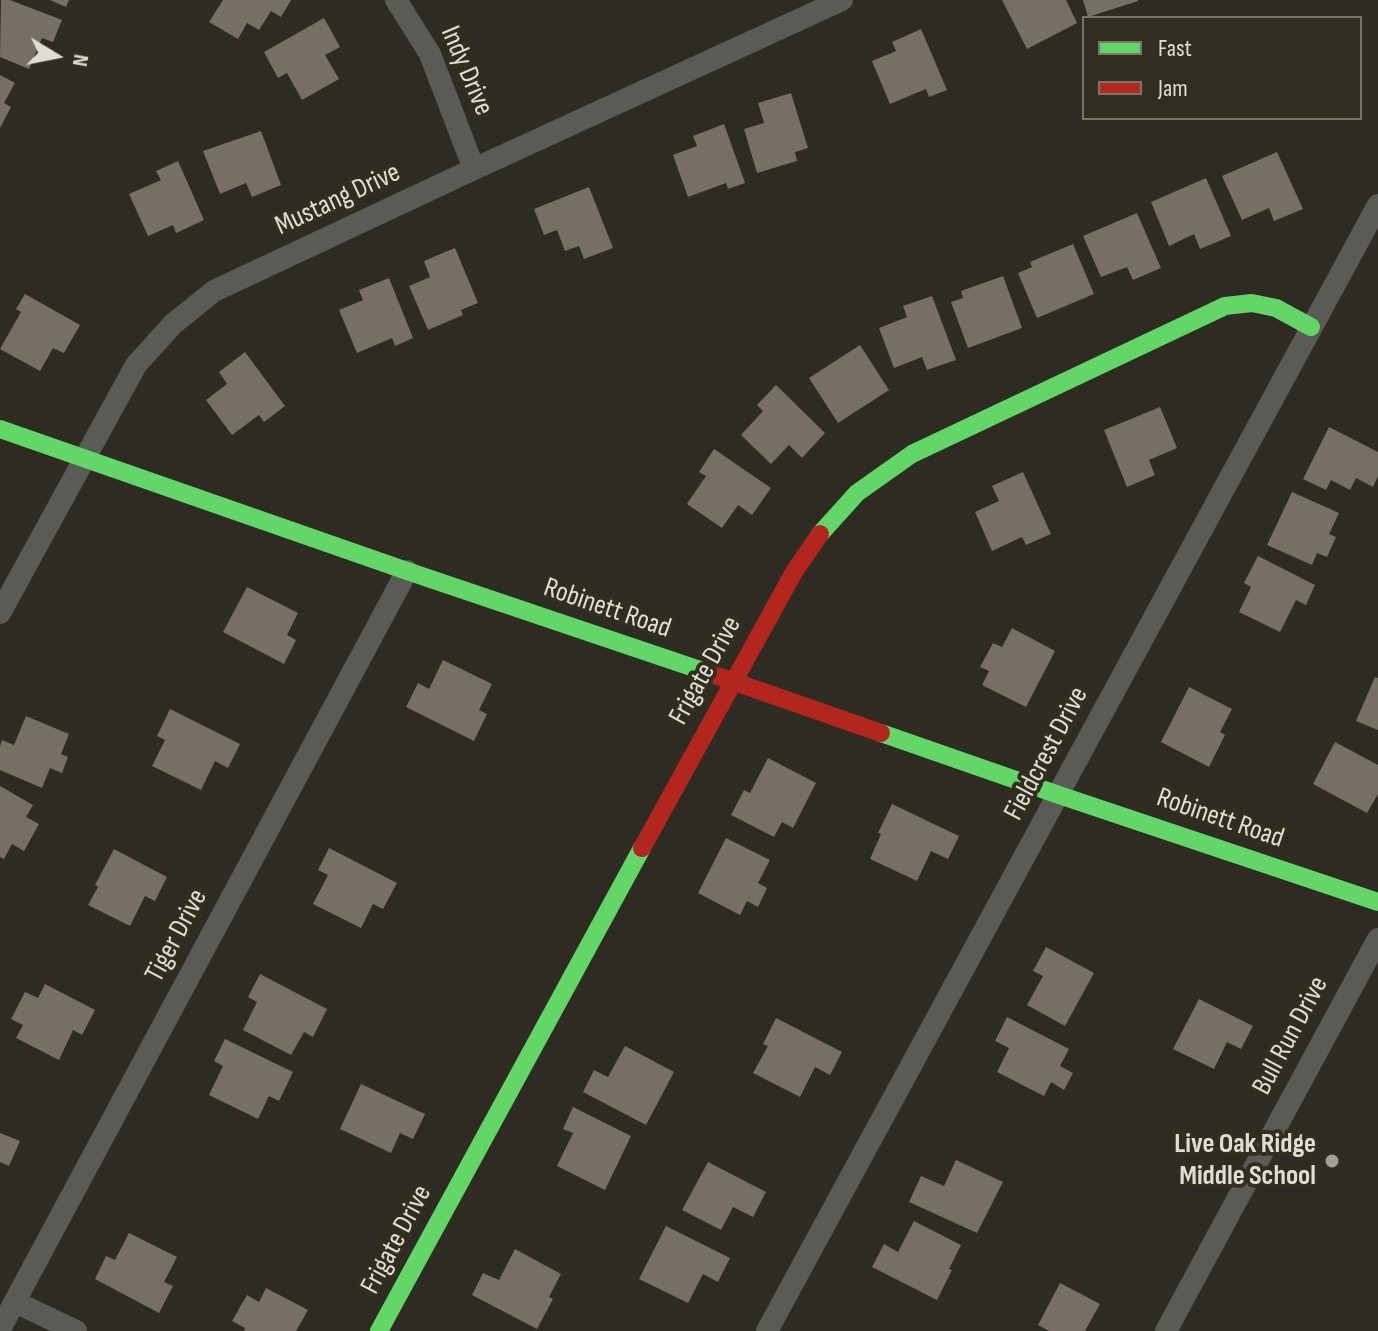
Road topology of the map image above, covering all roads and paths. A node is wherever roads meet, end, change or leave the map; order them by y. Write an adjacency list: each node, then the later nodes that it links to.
1 (396, 0): 4 (street, Indy Drive)
2 (842, 0): 3 (street, Mustang Drive)
3 (800, 9): 4 (street, Mustang Drive)
4 (474, 169): 8 (street, Mustang Drive)
5 (1378, 205): 6 (street, Fieldcrest Drive)
6 (1311, 327): 11 (street, Frigate Drive); 12 (street, Fieldcrest Drive)
7 (0, 429): 8 (street, Robinett Road)
8 (84, 459): 9 (street, Robinett Road); 10 (street, Mustang Drive)
9 (407, 571): 11 (street, Robinett Road); 15 (street, Tiger Drive)
10 (0, 613)
11 (733, 681): 12 (street, Robinett Road); 18 (street, Frigate Drive)
12 (1059, 795): 13 (street, Robinett Road); 19 (street, Fieldcrest Drive)
13 (1378, 902)
14 (1378, 939): 20 (street, Bull Run Drive)
15 (15, 1302): 16 (street, Tiger Drive); 17 (street)
16 (0, 1329)
17 (76, 1331)
18 (379, 1331)
19 (767, 1331)
20 (1166, 1331)

